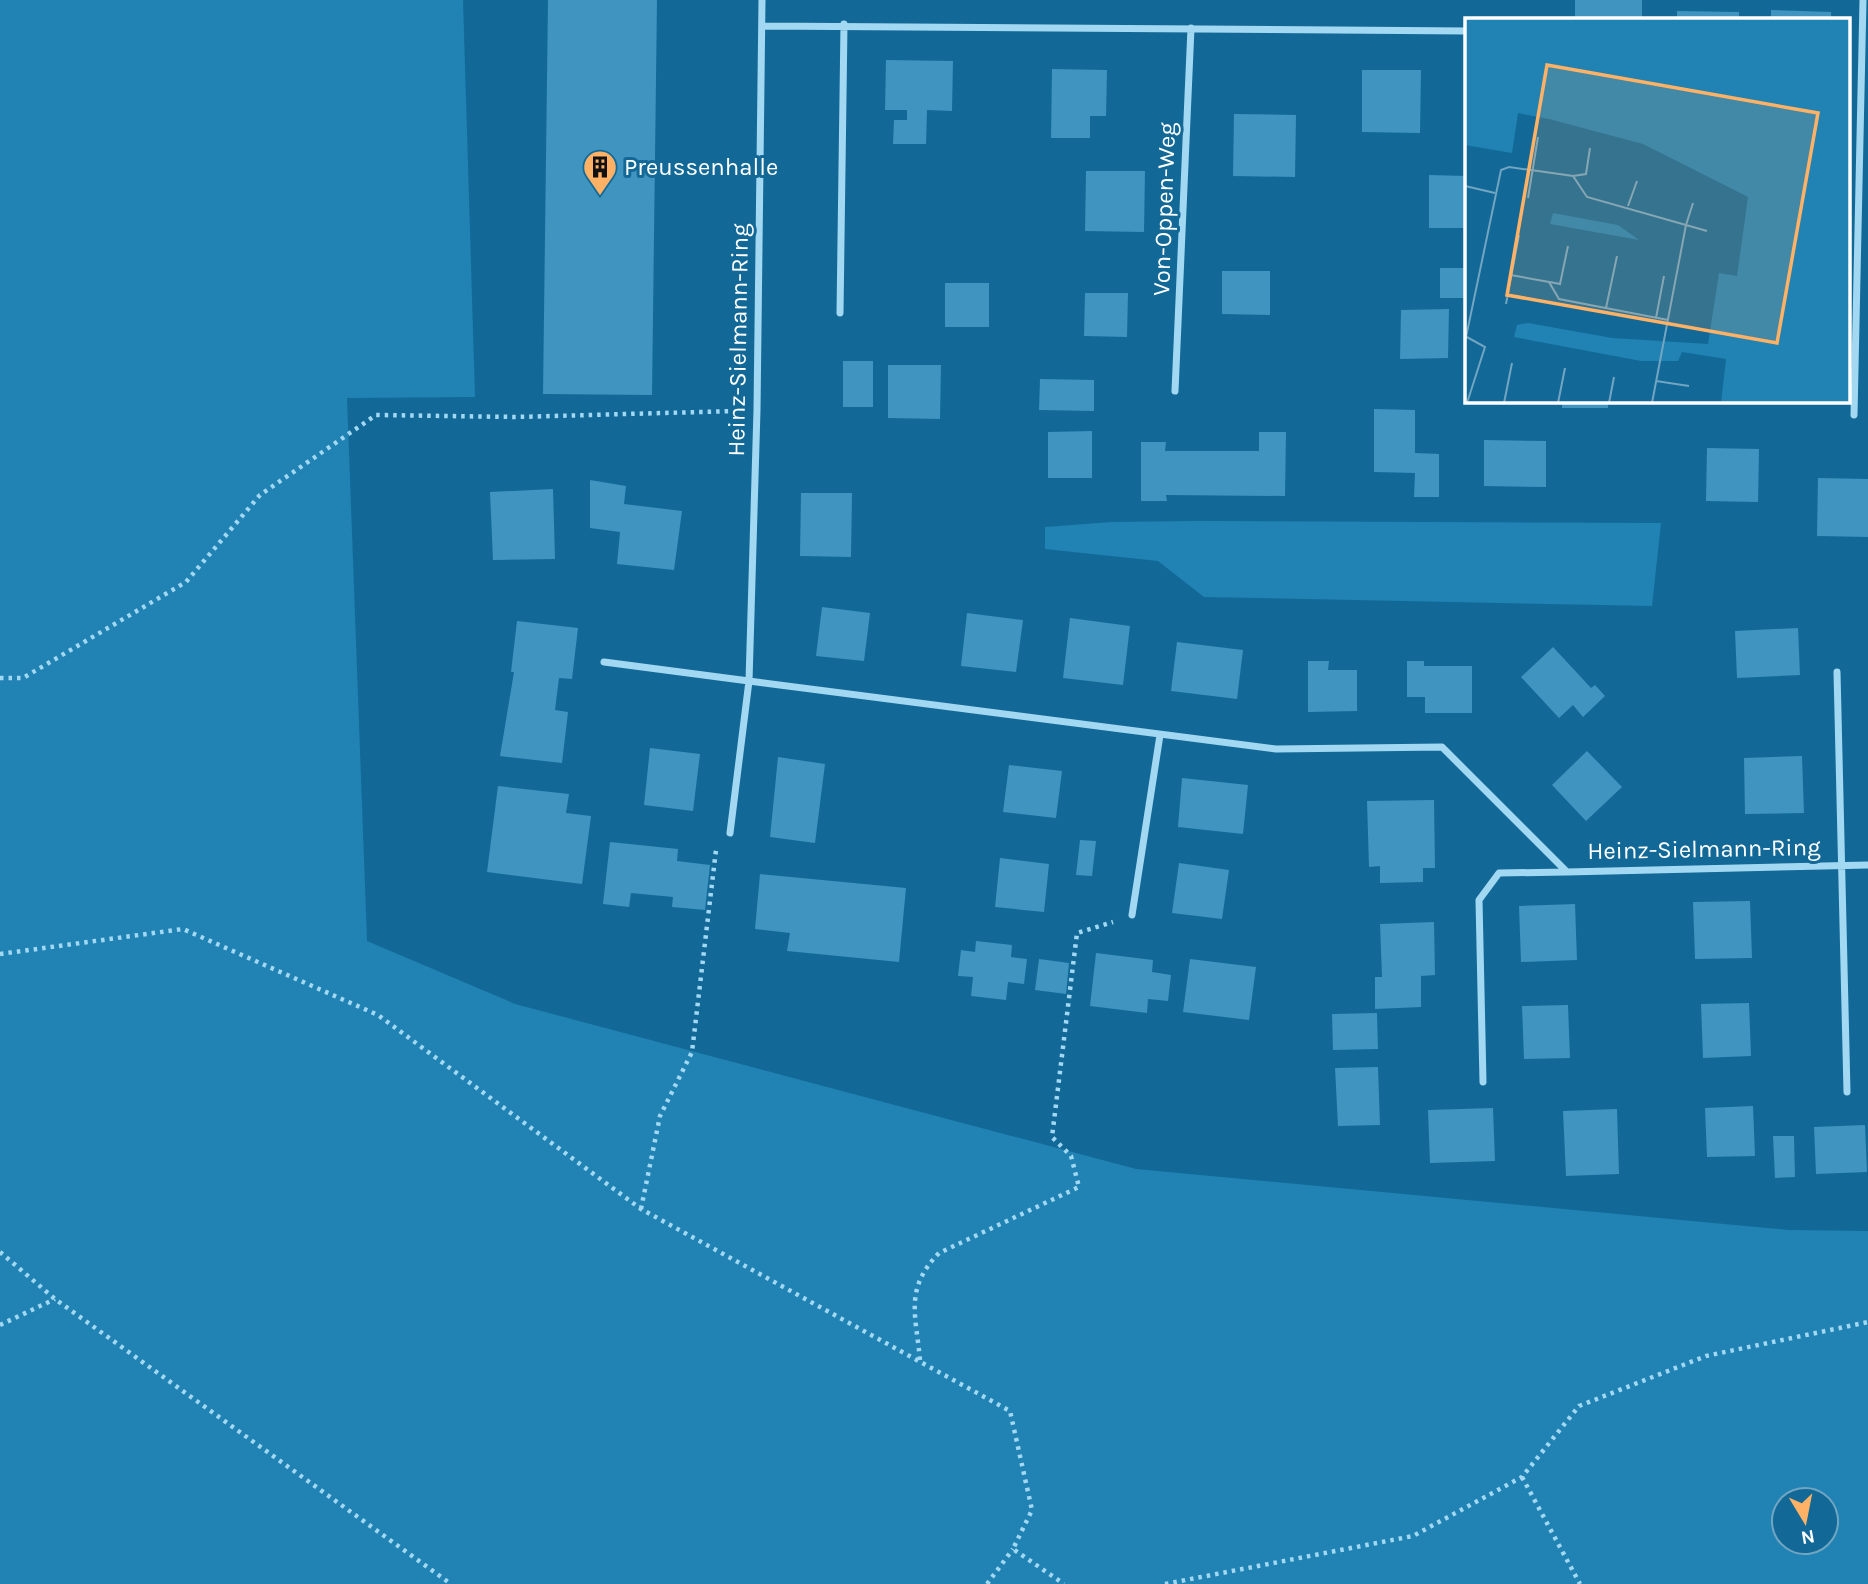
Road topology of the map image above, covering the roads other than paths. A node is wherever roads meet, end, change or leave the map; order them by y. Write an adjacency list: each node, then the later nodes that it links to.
1 (762, 0): 4 (street, Heinz-Sielmann-Ring)
2 (1863, 0): 8 (street)
3 (844, 24): 4 (street); 5 (street); 9 (street)
4 (762, 26): 14 (street, Heinz-Sielmann-Ring)
5 (1191, 28): 6 (street); 10 (street, Von-Oppen-Weg)
6 (1465, 31)
7 (1850, 142): 8 (street)
8 (1860, 142): 11 (street)
9 (841, 313)
10 (1175, 391)
11 (1854, 415)
12 (604, 662): 14 (street, Heinz-Sielmann-Ring)
13 (1837, 672): 17 (street, Heinz-Sielmann-Ring)
14 (749, 681): 15 (street, Heinz-Sielmann-Ring); 16 (street, Heinz-Sielmann-Ring)
15 (1160, 735): 19 (street, Heinz-Sielmann-Ring); 20 (street)
16 (730, 833)
17 (1842, 865): 18 (street, Heinz-Sielmann-Ring); 19 (street, Heinz-Sielmann-Ring); 22 (street, Heinz-Sielmann-Ring)
18 (1868, 865)
19 (1567, 872): 21 (street, Heinz-Sielmann-Ring)
20 (1132, 915)
21 (1483, 1082)
22 (1847, 1092)

